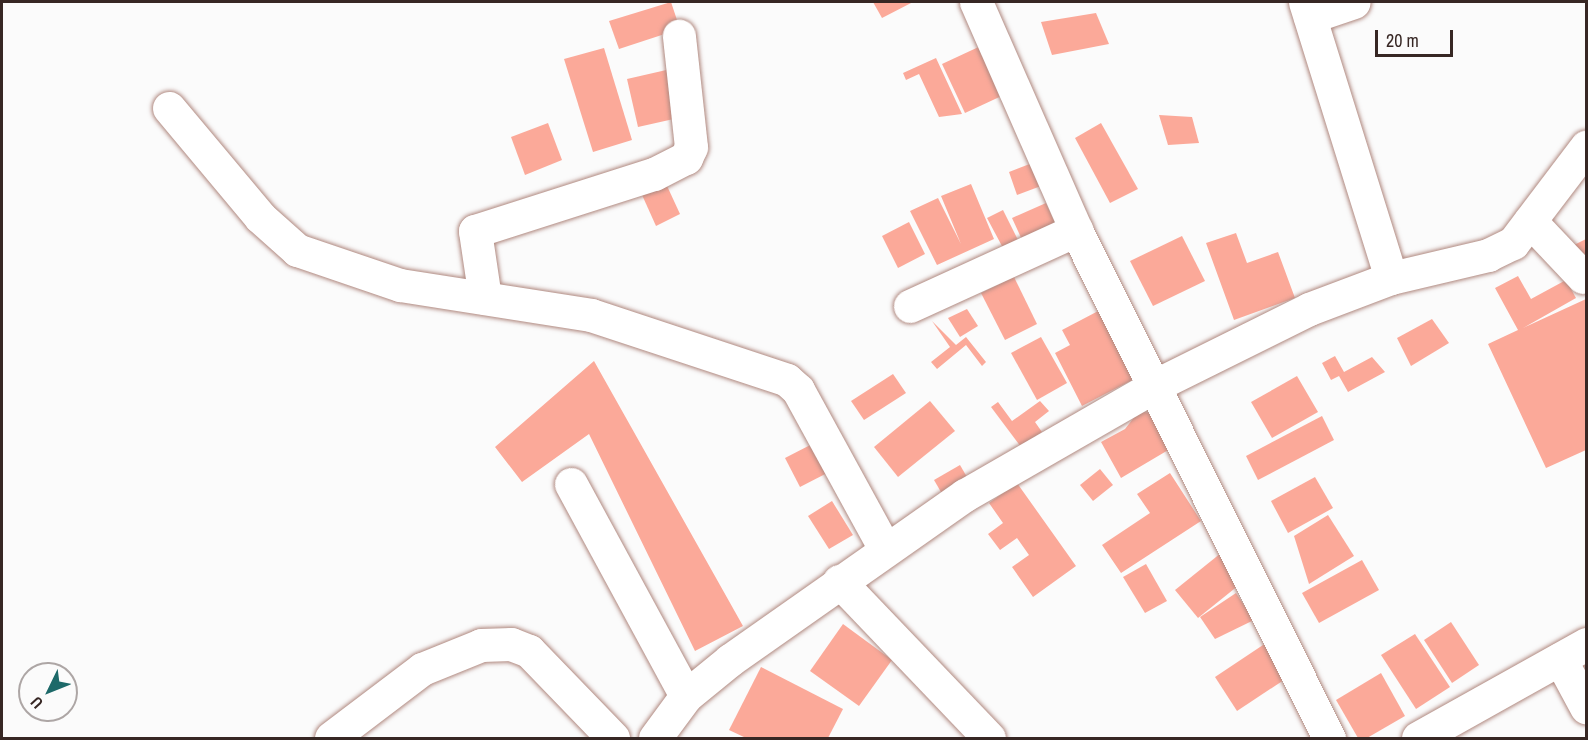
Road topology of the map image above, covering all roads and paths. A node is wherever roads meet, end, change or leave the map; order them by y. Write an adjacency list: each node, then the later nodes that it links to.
1 (1354, 2): 3 (street)
2 (985, 5): 8 (street)
3 (1308, 9): 10 (street)
4 (679, 36): 11 (street)
5 (169, 108): 11 (street)
6 (1587, 147): 7 (street)
7 (1530, 221): 9 (street); 10 (street)
8 (1076, 230): 12 (street); 13 (street)
9 (1583, 277)
10 (1391, 278): 13 (street)
11 (485, 298): 15 (street)
12 (910, 306)
13 (1156, 385): 15 (street); 24 (street)
14 (570, 484): 18 (street)
15 (885, 549): 16 (street)
16 (839, 581): 18 (street); 23 (street)
17 (1573, 651): 19 (street); 25 (street)
18 (686, 696): 22 (street)
19 (1587, 707)
20 (331, 738): 21 (street)
21 (613, 738)
22 (655, 738)
23 (989, 738)
24 (1329, 738)
25 (1418, 738)

